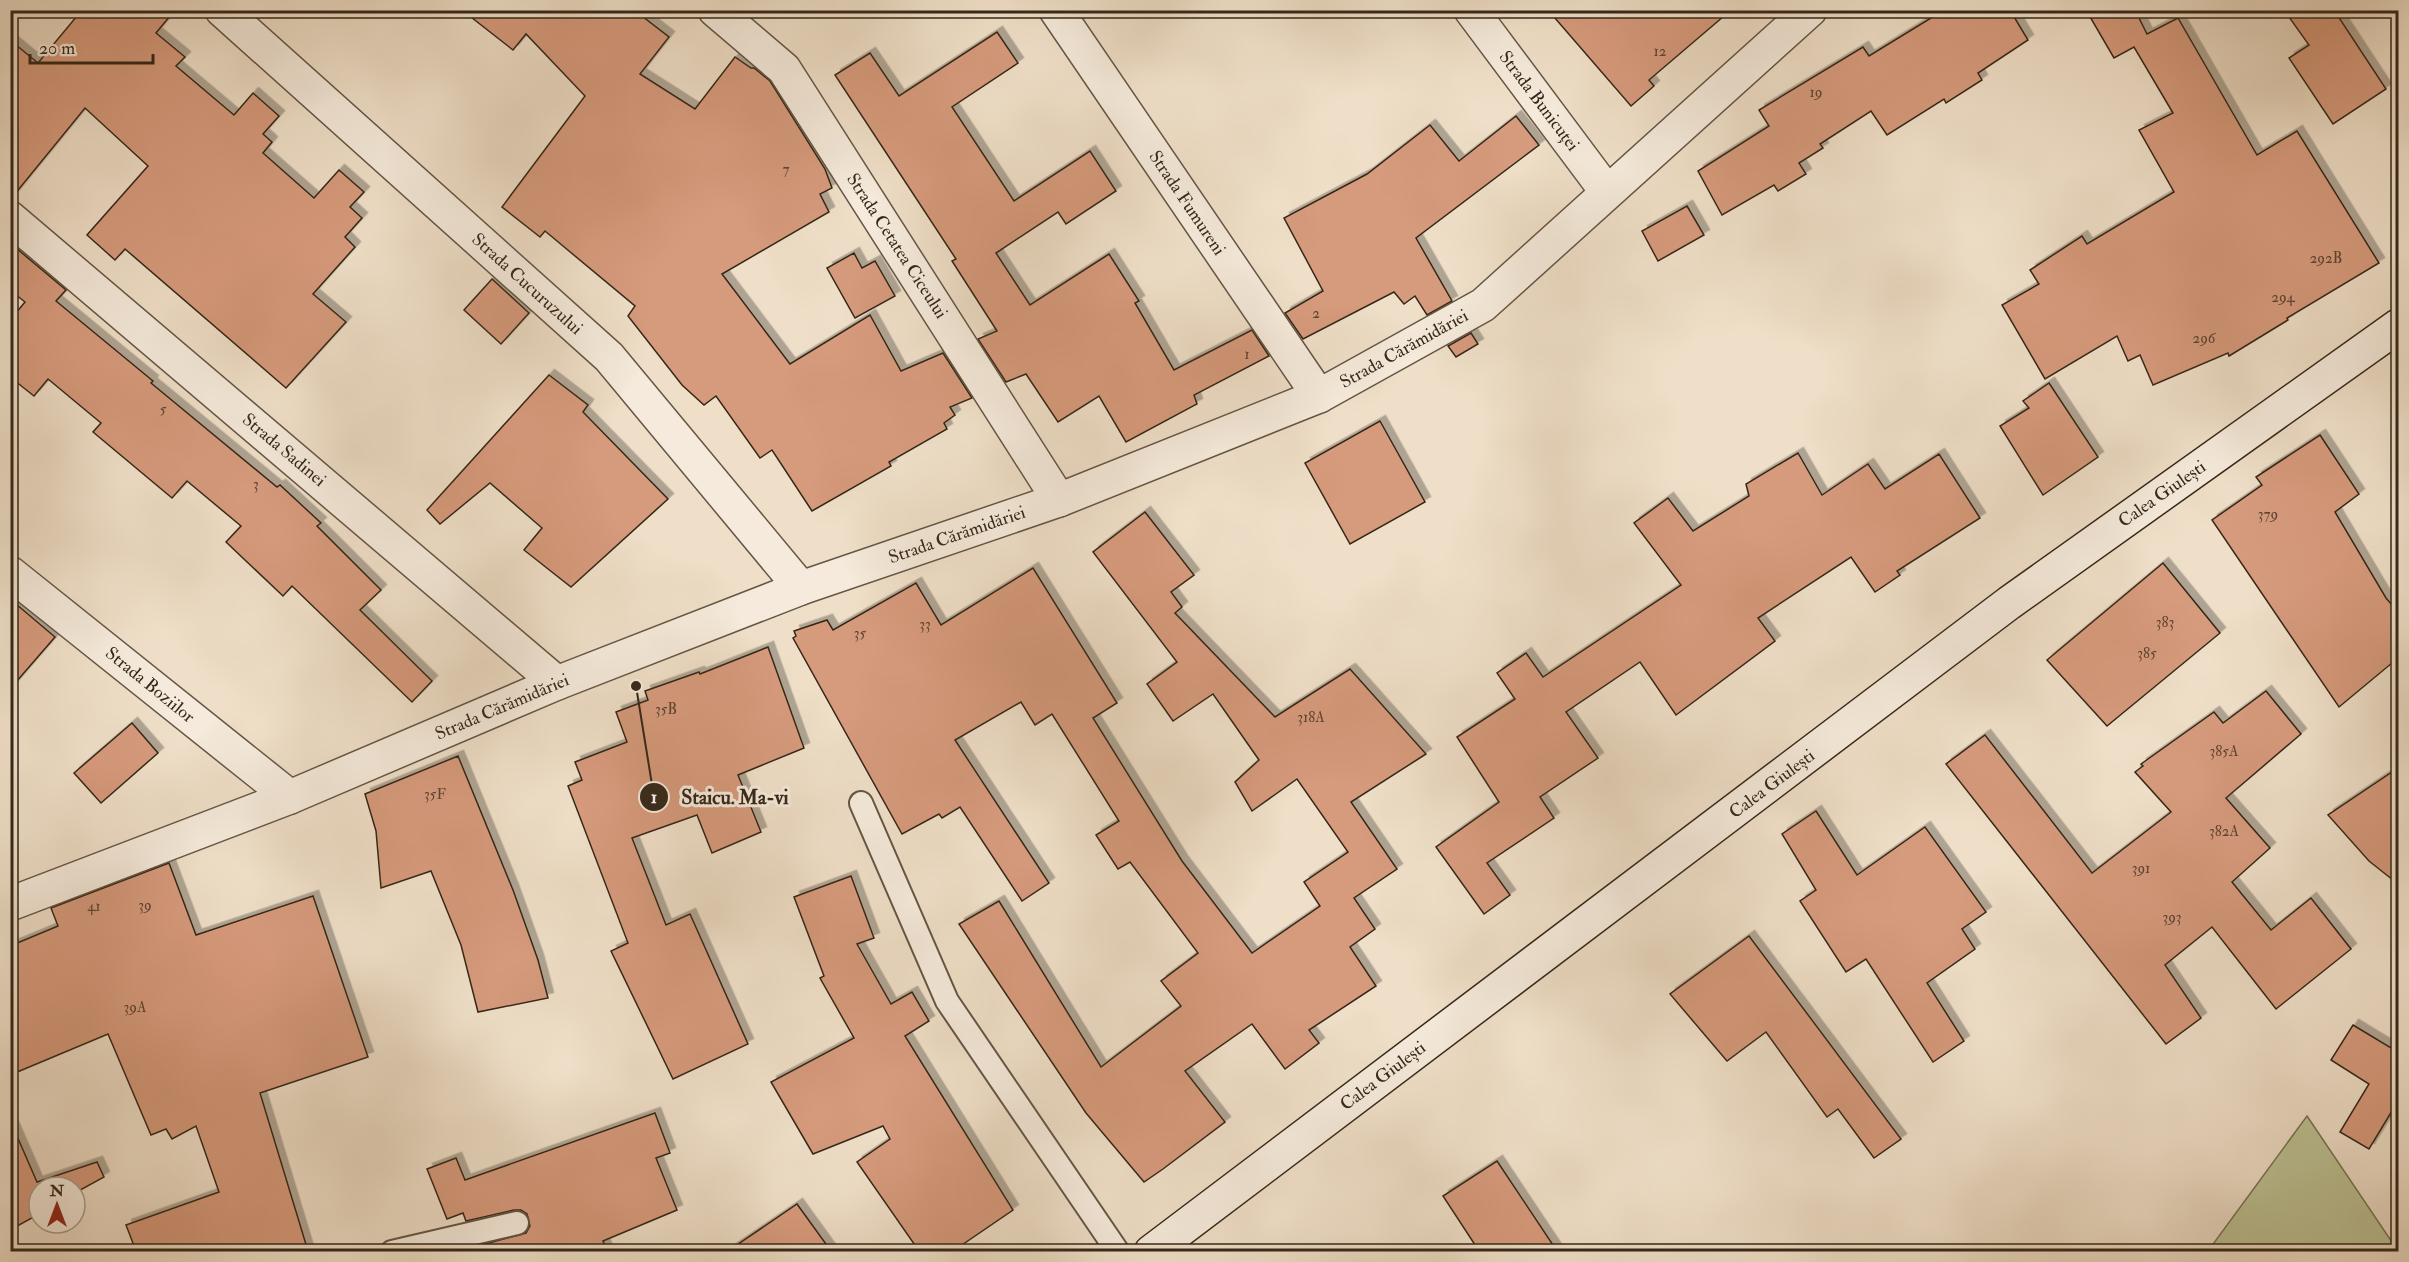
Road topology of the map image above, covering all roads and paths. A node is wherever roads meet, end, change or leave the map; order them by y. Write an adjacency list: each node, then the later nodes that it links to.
1 (222, 10): 12 (street, Strada Cucuruzului)
2 (715, 10): 10 (street, Strada Cetatea Ciceului)
3 (1056, 10): 9 (street, Strada Fumureni)
4 (1471, 10): 6 (street, Strada Bunicuței)
5 (1810, 10): 6 (street, Strada Cărămidăriei)
6 (1607, 192): 9 (street, Strada Cărămidăriei)
7 (10, 218): 13 (street, Strada Sadinei)
8 (2398, 326): 20 (street, Calea Giulești)
9 (1319, 396): 10 (street, Strada Cărămidăriei)
10 (1059, 500): 12 (street, Strada Cărămidăriei)
11 (10, 573): 14 (street, Strada Boziilor)
12 (801, 588): 13 (street, Strada Cărămidăriei)
13 (557, 683): 14 (street, Strada Cărămidăriei)
14 (290, 796): 16 (street, Strada Cărămidăriei)
15 (861, 803): 19 (lane)
16 (10, 904)
17 (517, 1223): 18 (lane)
18 (393, 1251)
19 (1118, 1251)
20 (1151, 1251)

